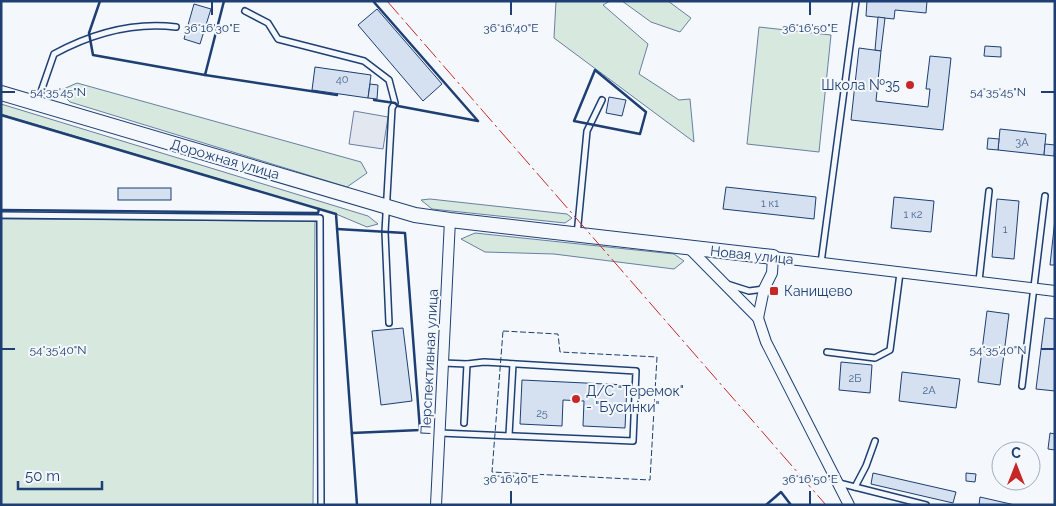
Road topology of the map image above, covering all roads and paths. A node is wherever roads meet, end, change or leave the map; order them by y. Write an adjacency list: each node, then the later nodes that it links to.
1 (856, 1): 15 (lane)
2 (245, 11): 9 (lane)
3 (176, 27): 6 (lane)
4 (1, 93): 6 (street, Дорожная улица)
5 (602, 100): 12 (lane)
6 (37, 103): 9 (street, Дорожная улица)
7 (988, 191): 17 (lane)
8 (1045, 196): 19 (lane)
9 (386, 206): 11 (street, Дорожная улица); 23 (lane)
10 (1, 215): 35 (lane)
11 (450, 220): 12 (street, Новая улица); 25 (street, Перспективная улица)
12 (577, 235): 13 (street, Новая улица)
13 (689, 248): 14 (street, Новая улица); 18 (street)
14 (773, 257): 15 (street, Новая улица); 20 (street)
15 (821, 263): 16 (street, Новая улица)
16 (900, 272): 17 (street, Новая улица); 24 (lane)
17 (978, 282): 19 (street, Новая улица)
18 (725, 283): 20 (lane); 22 (street)
19 (1034, 288): 21 (street, Новая улица); 28 (lane)
20 (764, 289): 22 (street)
21 (1055, 291)
22 (758, 318): 33 (street)
23 (389, 323)
24 (827, 352)
25 (443, 363): 26 (lane); 30 (street, Перспективная улица)
26 (467, 364): 27 (lane); 29 (lane)
27 (513, 364): 31 (lane); 31 (lane)
28 (1022, 386)
29 (464, 423)
30 (439, 433): 31 (lane); 36 (street, Перспективная улица)
31 (509, 436)
32 (875, 441): 34 (lane)
33 (839, 483): 34 (lane); 37 (street)
34 (855, 487): 38 (lane)
35 (321, 505)
36 (436, 505)
37 (849, 505)
38 (926, 505)

